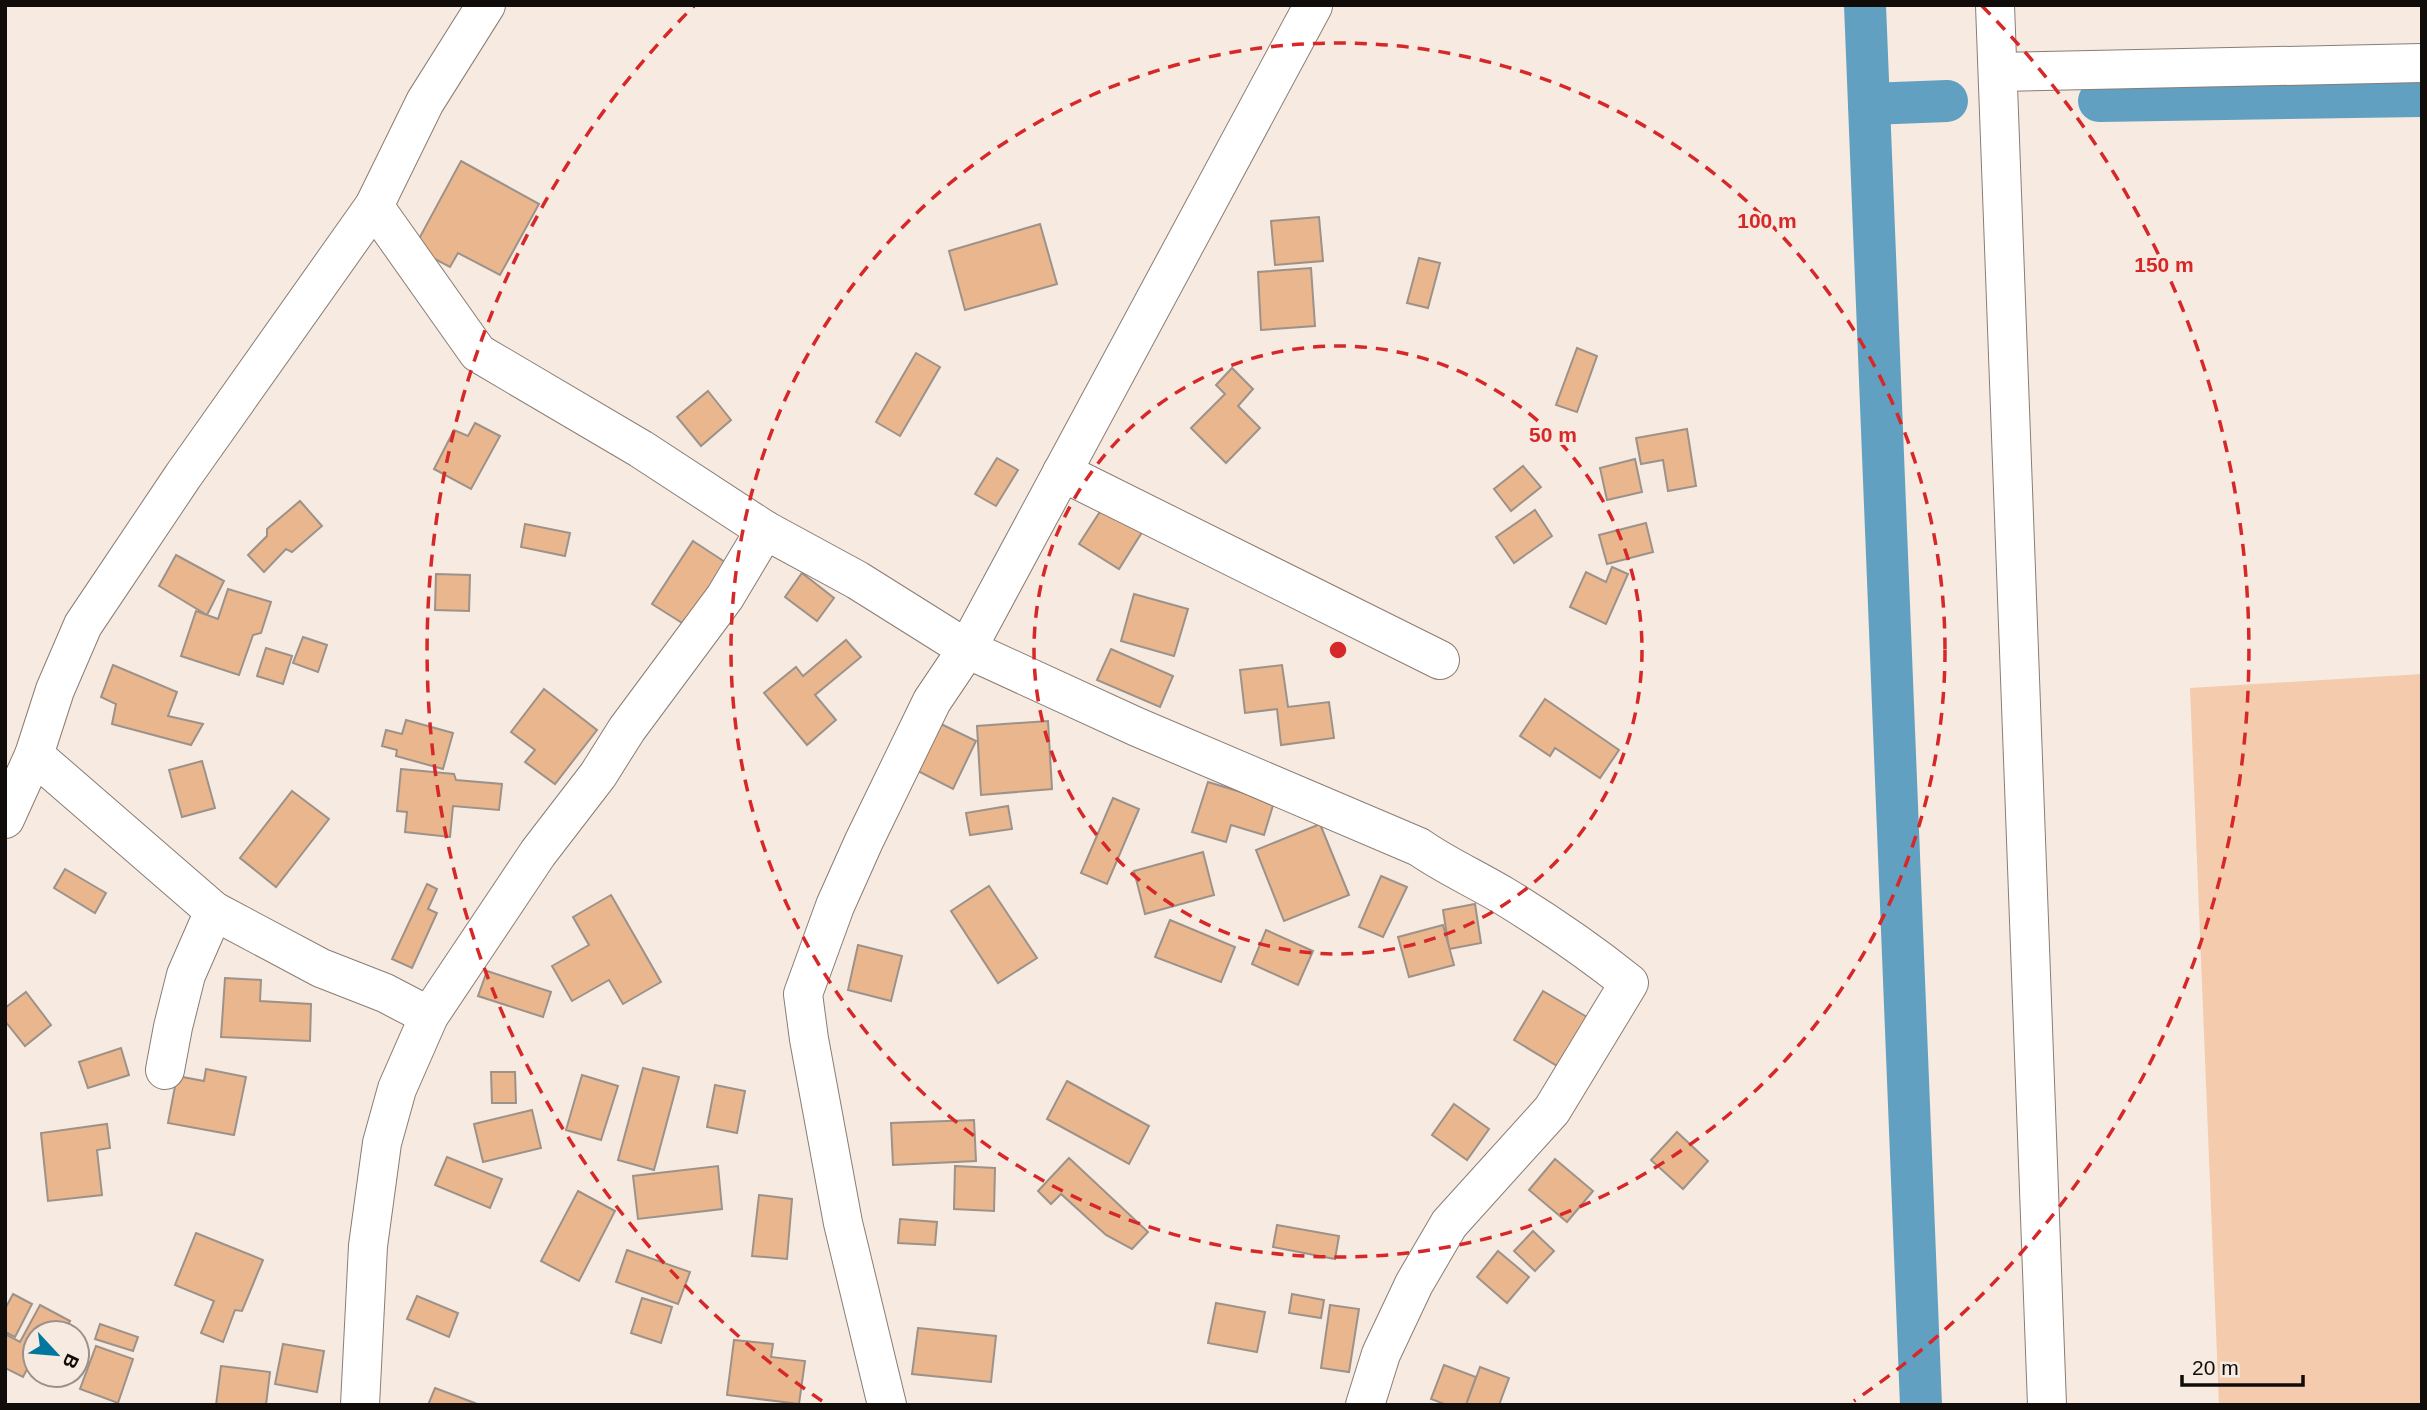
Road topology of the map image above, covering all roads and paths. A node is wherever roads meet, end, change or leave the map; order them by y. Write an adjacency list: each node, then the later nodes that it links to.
1 (486, 5): 6 (street)
2 (1995, 5): 5 (street)
3 (1313, 6): 7 (street)
4 (2422, 63): 5 (street)
5 (1998, 72): 19 (street)
6 (374, 206): 8 (street); 11 (street)
7 (1062, 472): 9 (street); 10 (street)
8 (765, 530): 9 (street); 14 (street)
9 (967, 649): 17 (street); 18 (street)
10 (1440, 660)
11 (34, 755): 12 (street); 13 (street)
12 (5, 819)
13 (214, 911): 14 (street); 15 (street)
14 (429, 1016): 16 (street)
15 (165, 1070)
16 (360, 1405)
17 (887, 1405)
18 (1365, 1405)
19 (2047, 1405)

